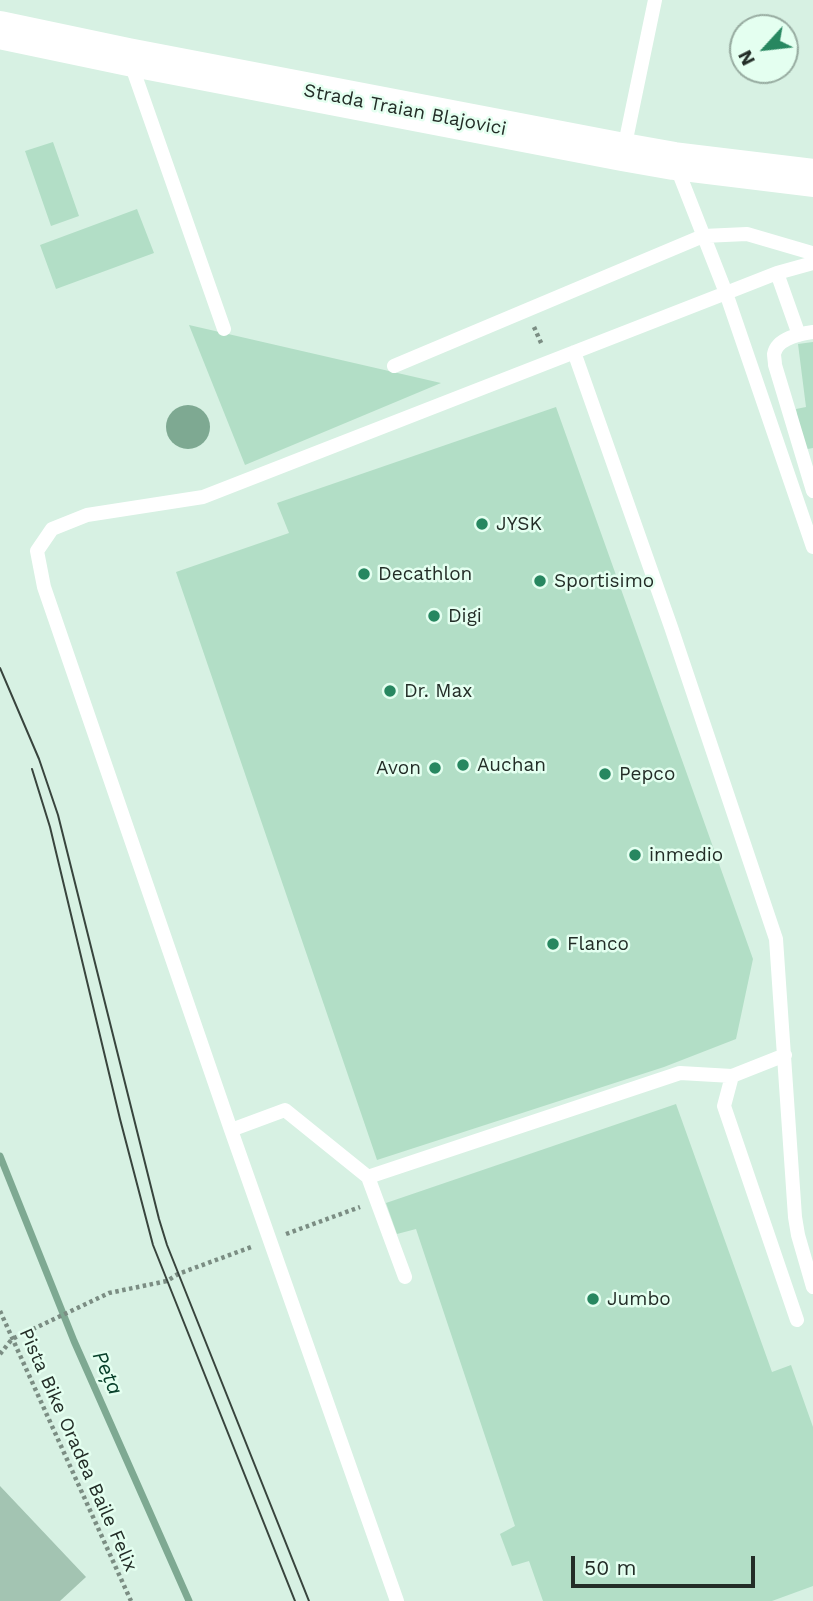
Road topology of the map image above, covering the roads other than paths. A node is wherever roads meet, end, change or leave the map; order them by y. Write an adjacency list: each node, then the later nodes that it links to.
1 (655, 0): 4 (lane)
2 (0, 30): 3 (street, Strada Traian Blajovici)
3 (128, 57): 4 (street, Strada Traian Blajovici); 11 (lane)
4 (623, 152): 5 (street, Strada Traian Blajovici)
5 (674, 161): 6 (street, Strada Traian Blajovici); 7 (lane)
6 (813, 178)
7 (703, 236): 8 (lane); 10 (lane); 14 (lane)
8 (813, 256): 9 (lane)
9 (777, 273): 10 (lane); 12 (lane)
10 (726, 293): 13 (lane); 16 (lane)
11 (224, 328)
12 (806, 333): 15 (lane)
13 (574, 352): 17 (lane); 19 (lane)
14 (394, 366)
15 (813, 491)
16 (813, 547)
17 (785, 1055): 18 (lane); 22 (lane)
18 (732, 1076): 20 (lane); 23 (lane)
19 (231, 1130): 20 (lane); 24 (lane)
20 (368, 1177): 21 (lane)
21 (405, 1278)
22 (813, 1287)
23 (797, 1320)
24 (397, 1601)

